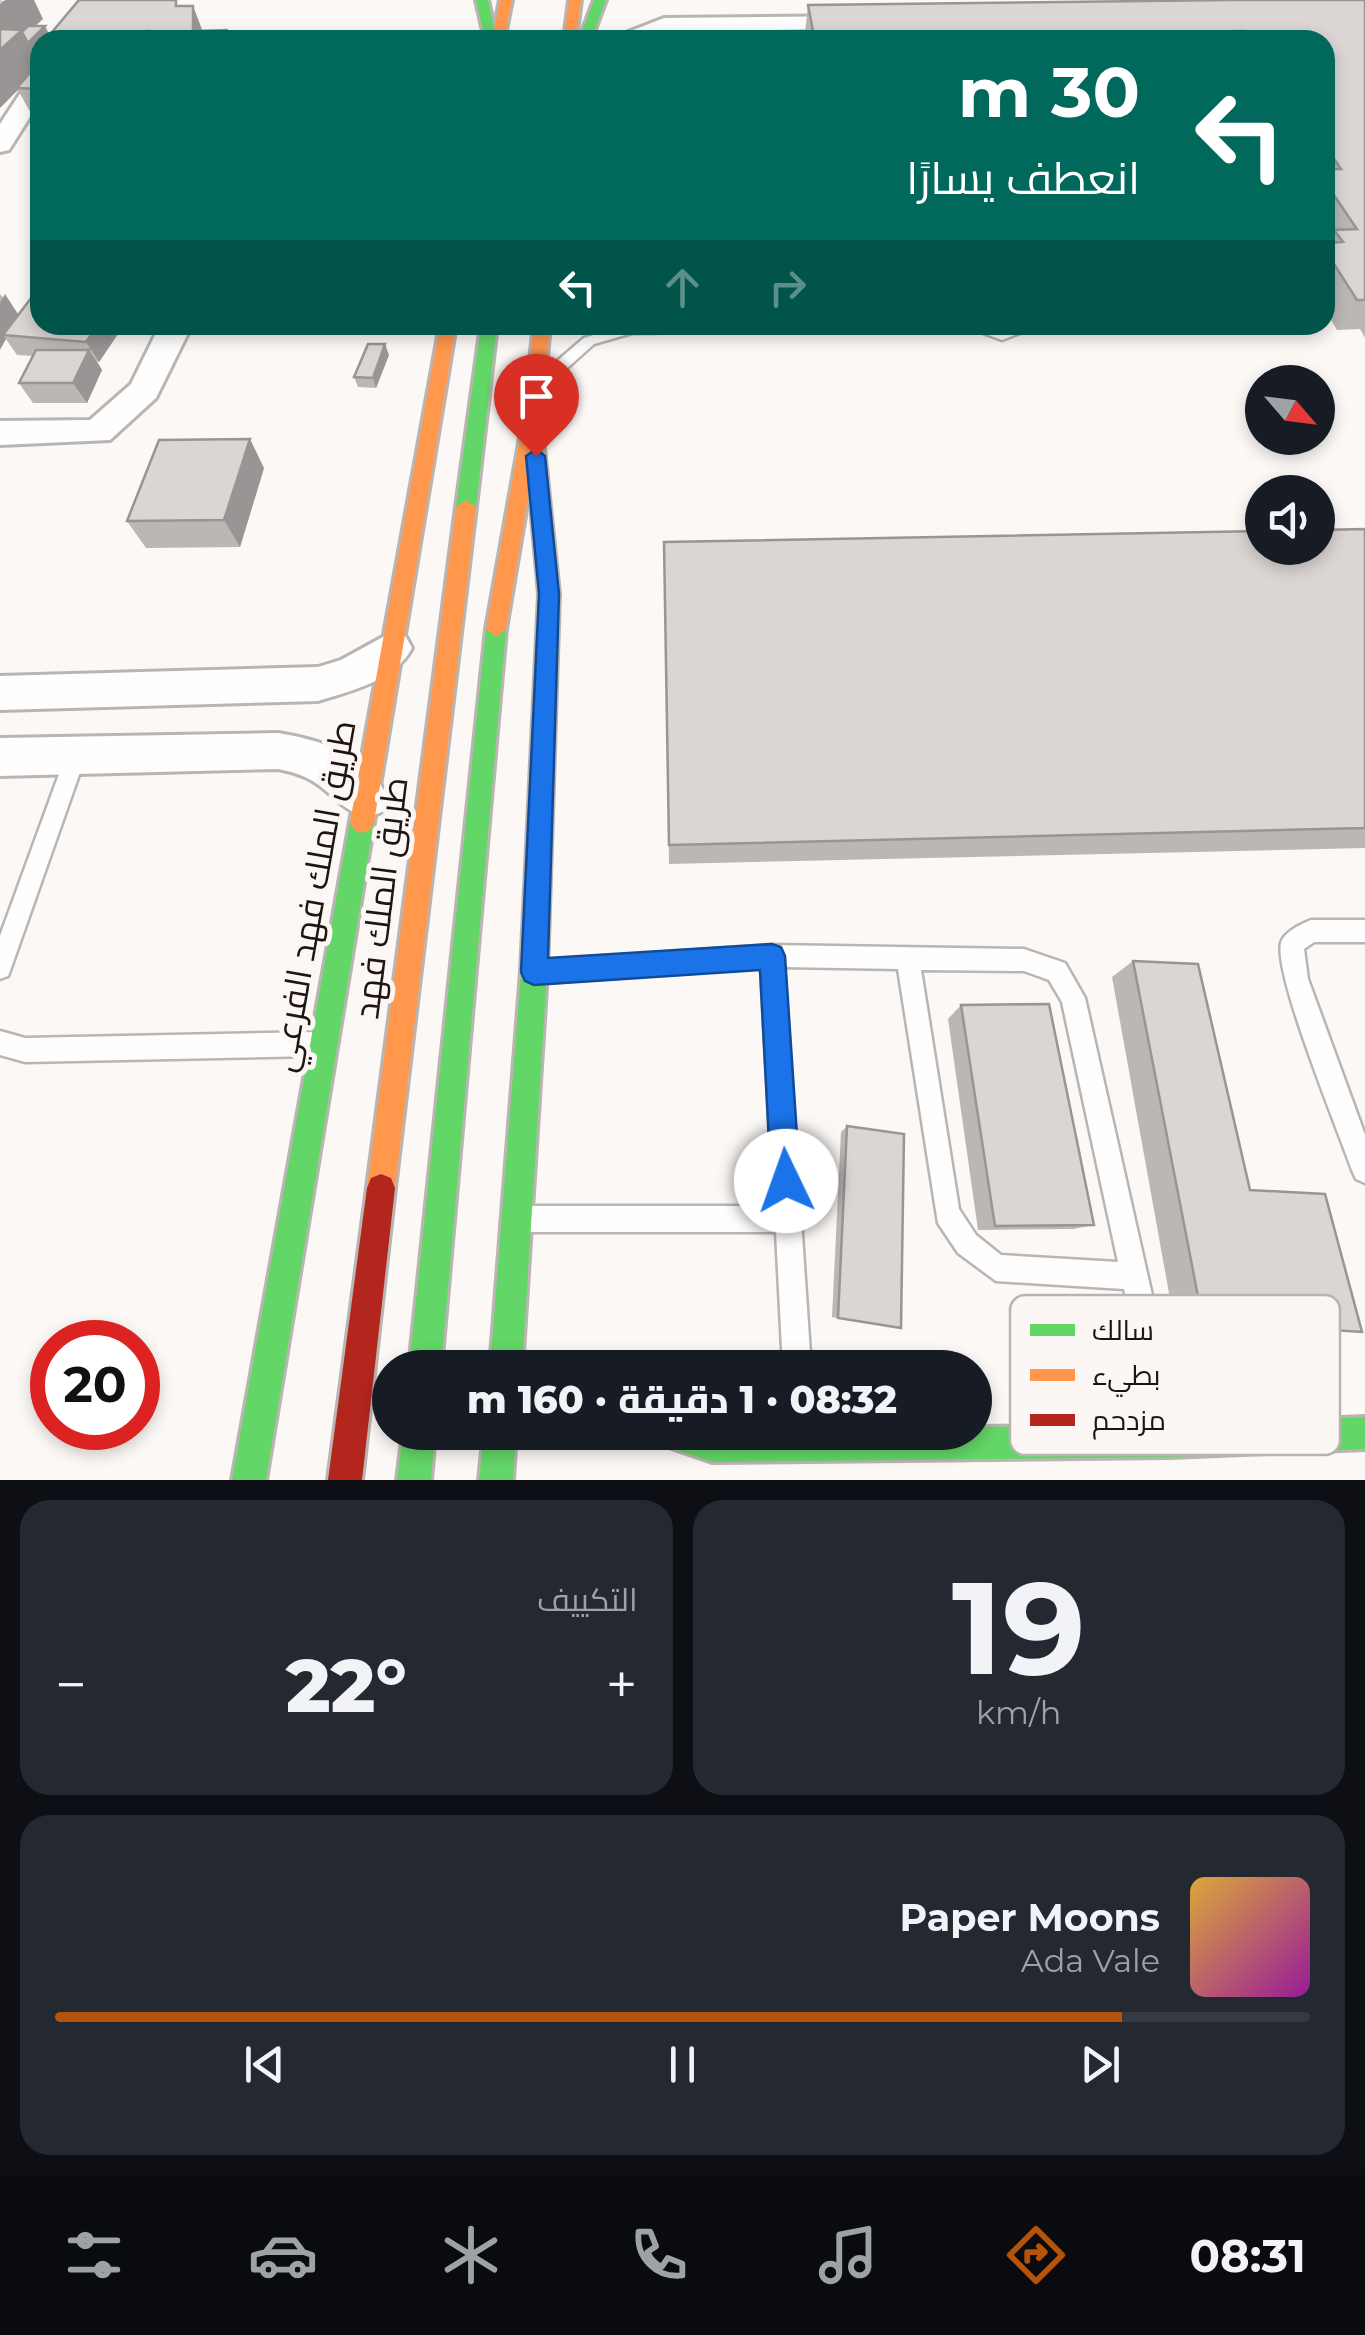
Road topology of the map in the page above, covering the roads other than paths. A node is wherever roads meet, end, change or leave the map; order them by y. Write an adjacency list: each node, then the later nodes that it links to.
1 (482, 0): 6 (main road)
2 (506, 0): 7 (main road)
3 (575, 0): 8 (main road)
4 (600, 0): 9 (main road)
5 (898, 23): 10 (street)
6 (492, 30)
7 (498, 30)
8 (571, 30)
9 (589, 30)
10 (652, 30)
11 (30, 97): 12 (street)
12 (1, 140)
13 (171, 335): 20 (street)
14 (446, 335): 21 (main road, طريق الملك فهد الفرعي)
15 (488, 335): 50 (main road, طريق الملك فهد)
16 (541, 335): 18 (main road)
17 (608, 335): 18 (lane)
18 (535, 388): 19 (main road)
19 (532, 421): 32 (main road); 41 (main road)
20 (0, 433)
21 (392, 648): 22 (street); 27 (main road, طريق الملك فهد الفرعي)
22 (214, 687): 23 (street); 24 (street)
23 (0, 692)
24 (206, 753): 25 (street); 27 (street)
25 (76, 755): 26 (street); 31 (lane)
26 (0, 757)
27 (366, 798): 34 (main road, طريق الملك فهد الفرعي)
28 (1365, 931): 35 (lane)
29 (772, 956): 30 (lane); 32 (lane); 37 (lane)
30 (908, 958): 38 (lane); 38 (lane)
31 (0, 968)
32 (534, 972): 36 (main road)
33 (0, 1043): 34 (lane)
34 (324, 1043): 49 (main road, طريق الملك فهد الفرعي)
35 (1365, 1170)
36 (514, 1219): 37 (lane); 40 (main road)
37 (788, 1219): 44 (lane)
38 (1134, 1276): 39 (lane)
39 (1138, 1295)
40 (508, 1332): 42 (main road); 43 (main road)
41 (427, 1350)
42 (507, 1350)
43 (522, 1350)
44 (796, 1350)
45 (1365, 1433): 46 (main road)
46 (1340, 1434)
47 (417, 1450): 51 (main road)
48 (498, 1450): 52 (main road)
49 (249, 1480)
50 (345, 1480)
51 (414, 1480)
52 (496, 1480)

